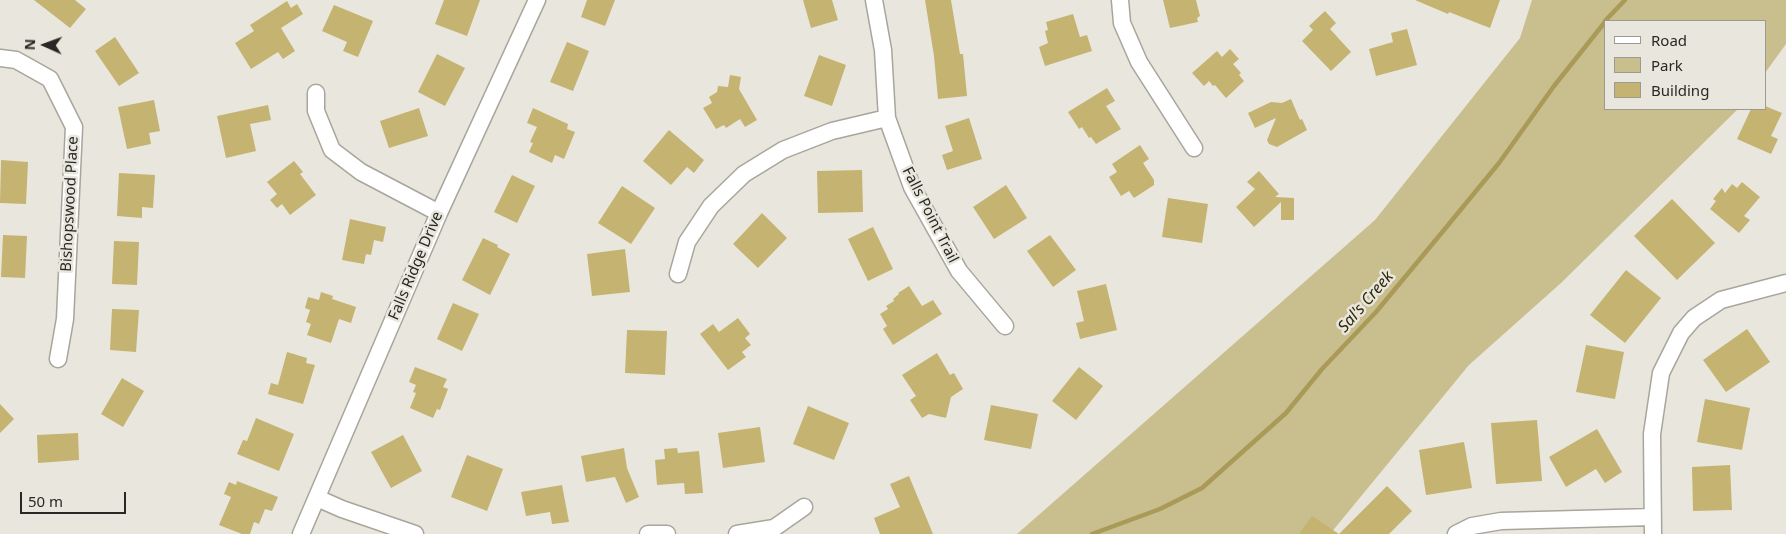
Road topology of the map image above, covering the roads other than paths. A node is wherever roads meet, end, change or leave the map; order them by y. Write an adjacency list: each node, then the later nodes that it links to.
1 (537, 0): 8 (street, Falls Ridge Drive)
2 (874, 0): 6 (street, Falls Point Trail)
3 (1120, 0): 7 (street)
4 (0, 58): 12 (street, Bishopswood Place)
5 (316, 93): 8 (street)
6 (887, 118): 9 (street); 11 (street, Falls Point Trail)
7 (1194, 148)
8 (439, 213): 13 (street, Falls Ridge Drive)
9 (678, 274)
10 (1786, 283): 15 (street)
11 (1005, 326)
12 (58, 359)
13 (317, 498): 16 (street, Falls Ridge Drive); 17 (street)
14 (804, 507): 20 (street)
15 (1653, 517): 21 (street); 22 (street)
16 (301, 534)
17 (415, 534)
18 (648, 534): 19 (street)
19 (667, 534)
20 (737, 534)
21 (1456, 534)
22 (1653, 534)

